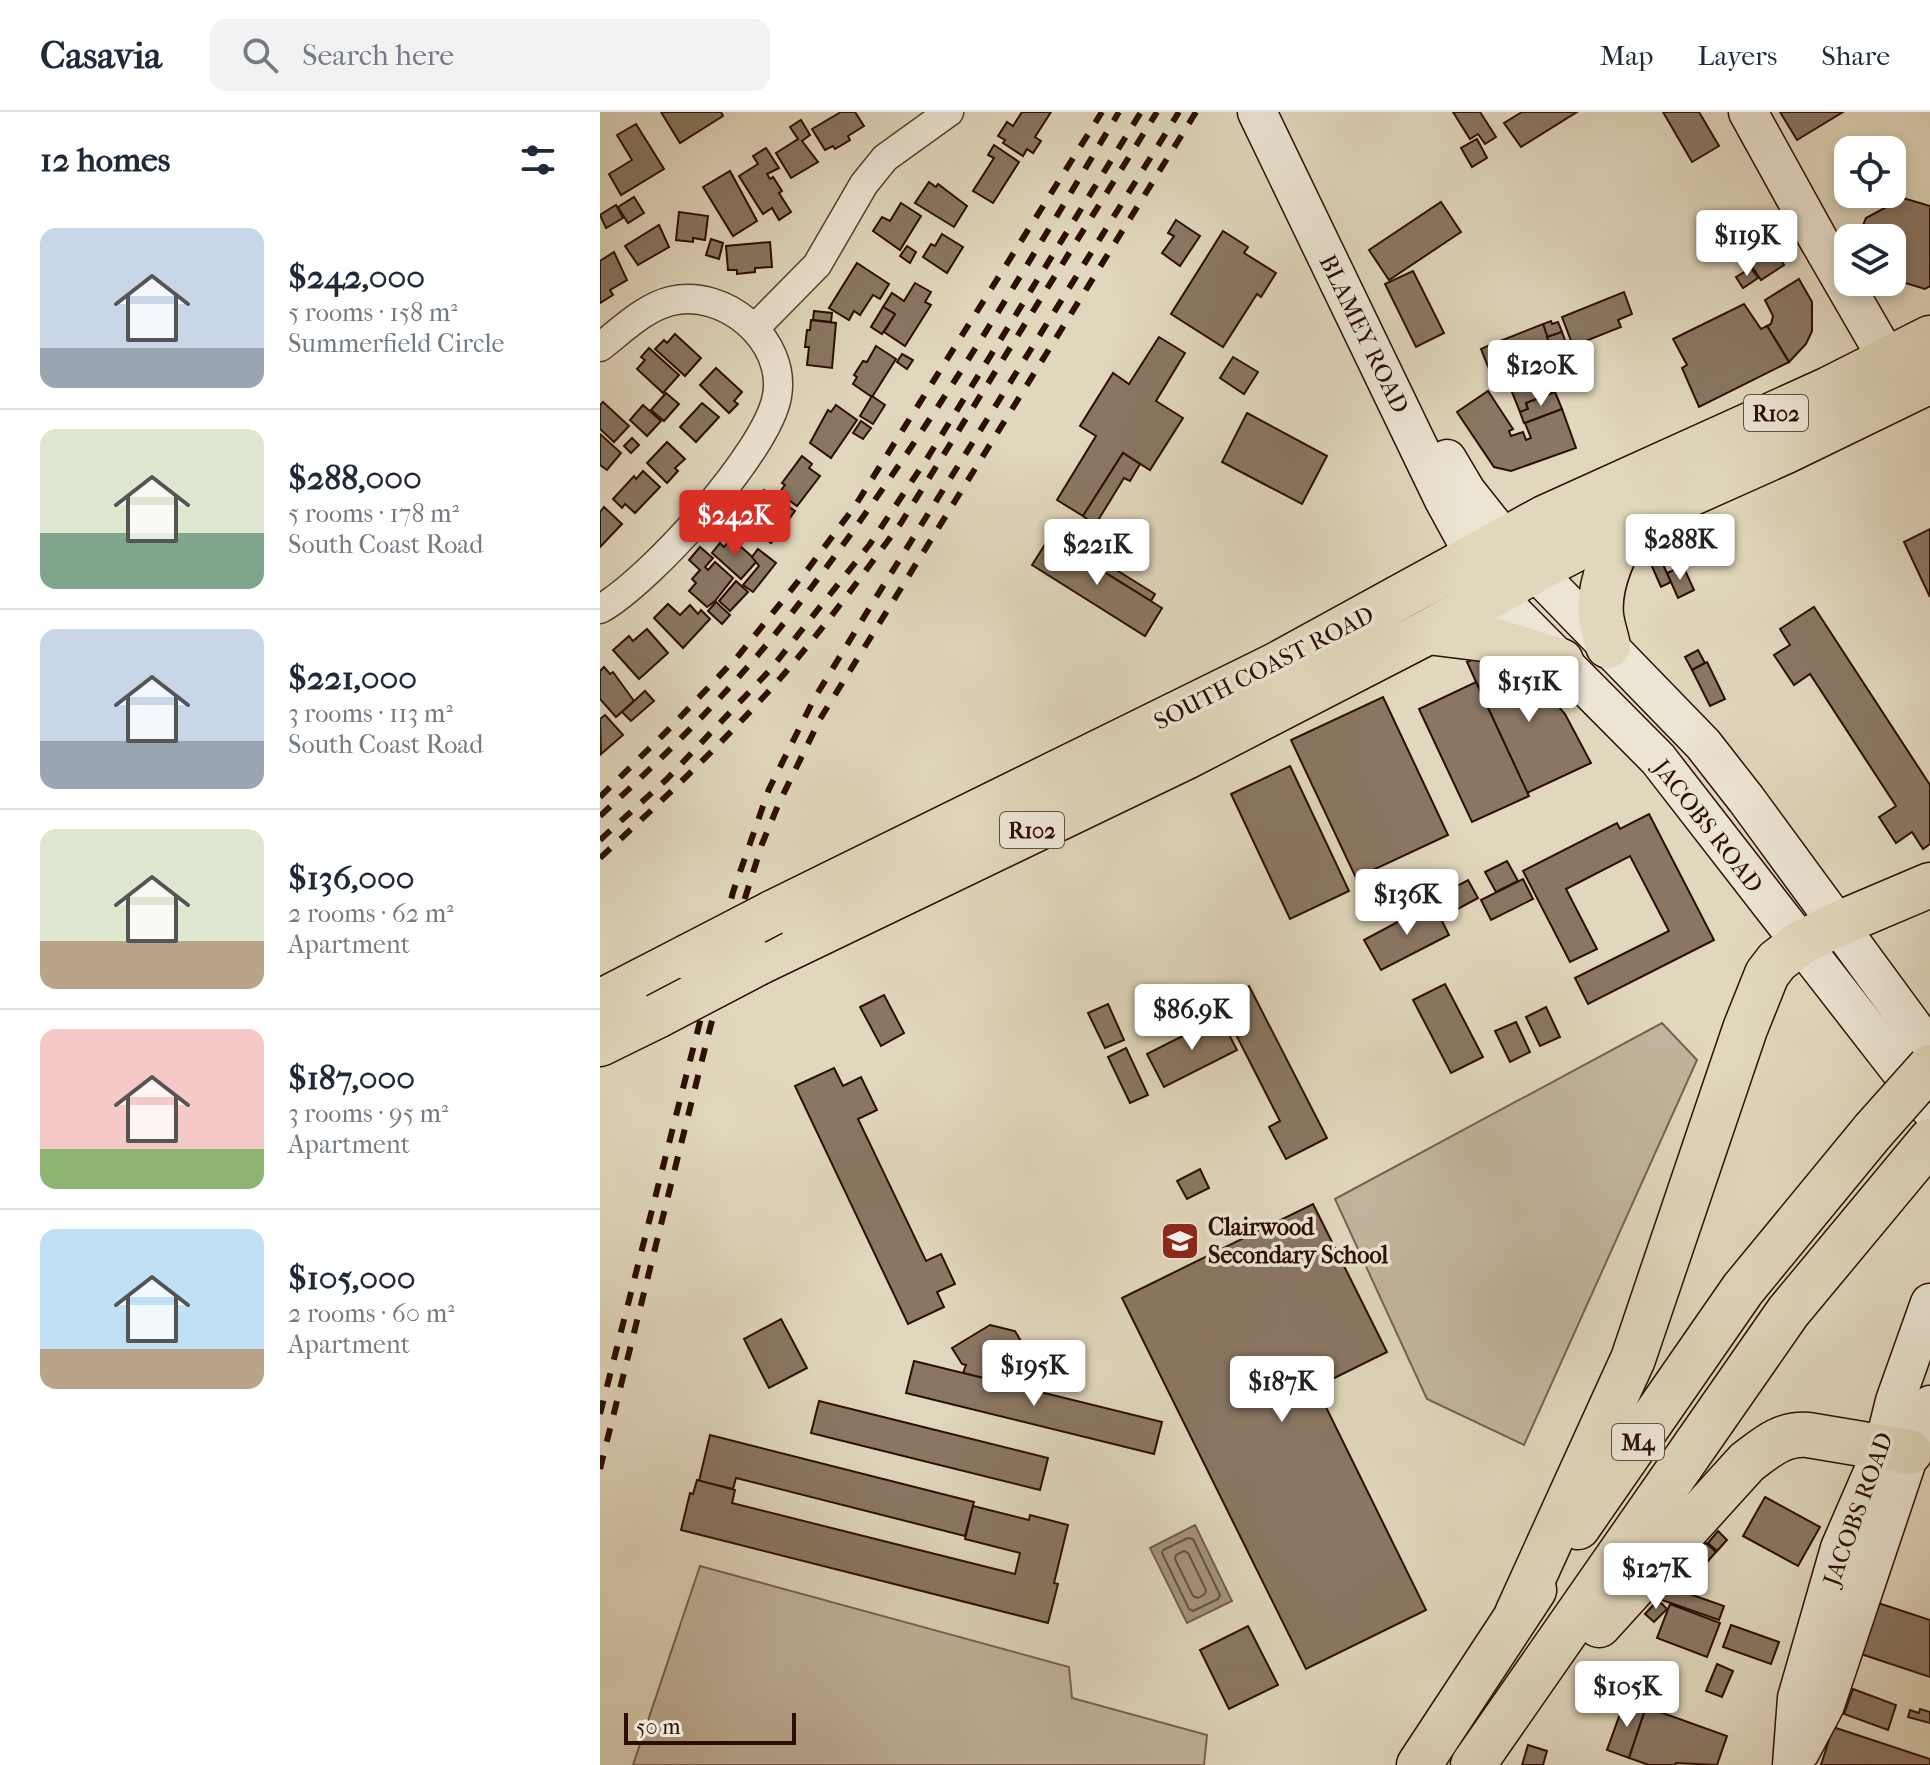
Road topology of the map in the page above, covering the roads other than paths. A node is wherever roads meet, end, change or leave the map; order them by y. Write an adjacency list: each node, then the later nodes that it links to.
1 (949, 112): 5 (street)
2 (1257, 112): 10 (street, BLAMEY ROAD)
3 (1278, 112): 10 (street, BLAMEY ROAD)
4 (1748, 112): 8 (street)
5 (755, 328): 7 (street); 12 (street)
6 (1930, 338): 8 (highway, SOUTH COAST ROAD / R102)
7 (600, 347)
8 (1909, 378): 9 (highway, SOUTH COAST ROAD / R102); 10 (highway, SOUTH COAST ROAD / R102)
9 (1632, 520): 11 (highway, SOUTH COAST ROAD / R102); 14 (highway)
10 (1489, 547): 11 (street, JACOBS ROAD); 19 (highway, SOUTH COAST ROAD / R102, bridge)
11 (1516, 582): 13 (highway, SOUTH COAST ROAD / R102); 14 (street, JACOBS ROAD); 15 (street, JACOBS ROAD)
12 (600, 609)
13 (1428, 632): 15 (highway); 20 (highway, SOUTH COAST ROAD / R102, bridge)
14 (1608, 646): 17 (street, JACOBS ROAD)
15 (1561, 661): 18 (street, JACOBS ROAD)
16 (1930, 885): 17 (highway)
17 (1838, 924): 18 (highway); 21 (street, JACOBS ROAD)
18 (1799, 944): 23 (street, JACOBS ROAD); 28 (highway)
19 (600, 1002)
20 (600, 1044)
21 (1930, 1050)
22 (1930, 1067): 28 (highway, M4, bridge)
23 (1930, 1109)
24 (1916, 1156): 30 (highway, M4)
25 (1930, 1303): 27 (street, JACOBS ROAD)
26 (1930, 1405): 27 (street, JACOBS ROAD)
27 (1908, 1454): 30 (highway); 31 (street, JACOBS ROAD)
28 (1517, 1614): 29 (highway, M4)
29 (1419, 1765)
30 (1474, 1765)
31 (1792, 1765)

